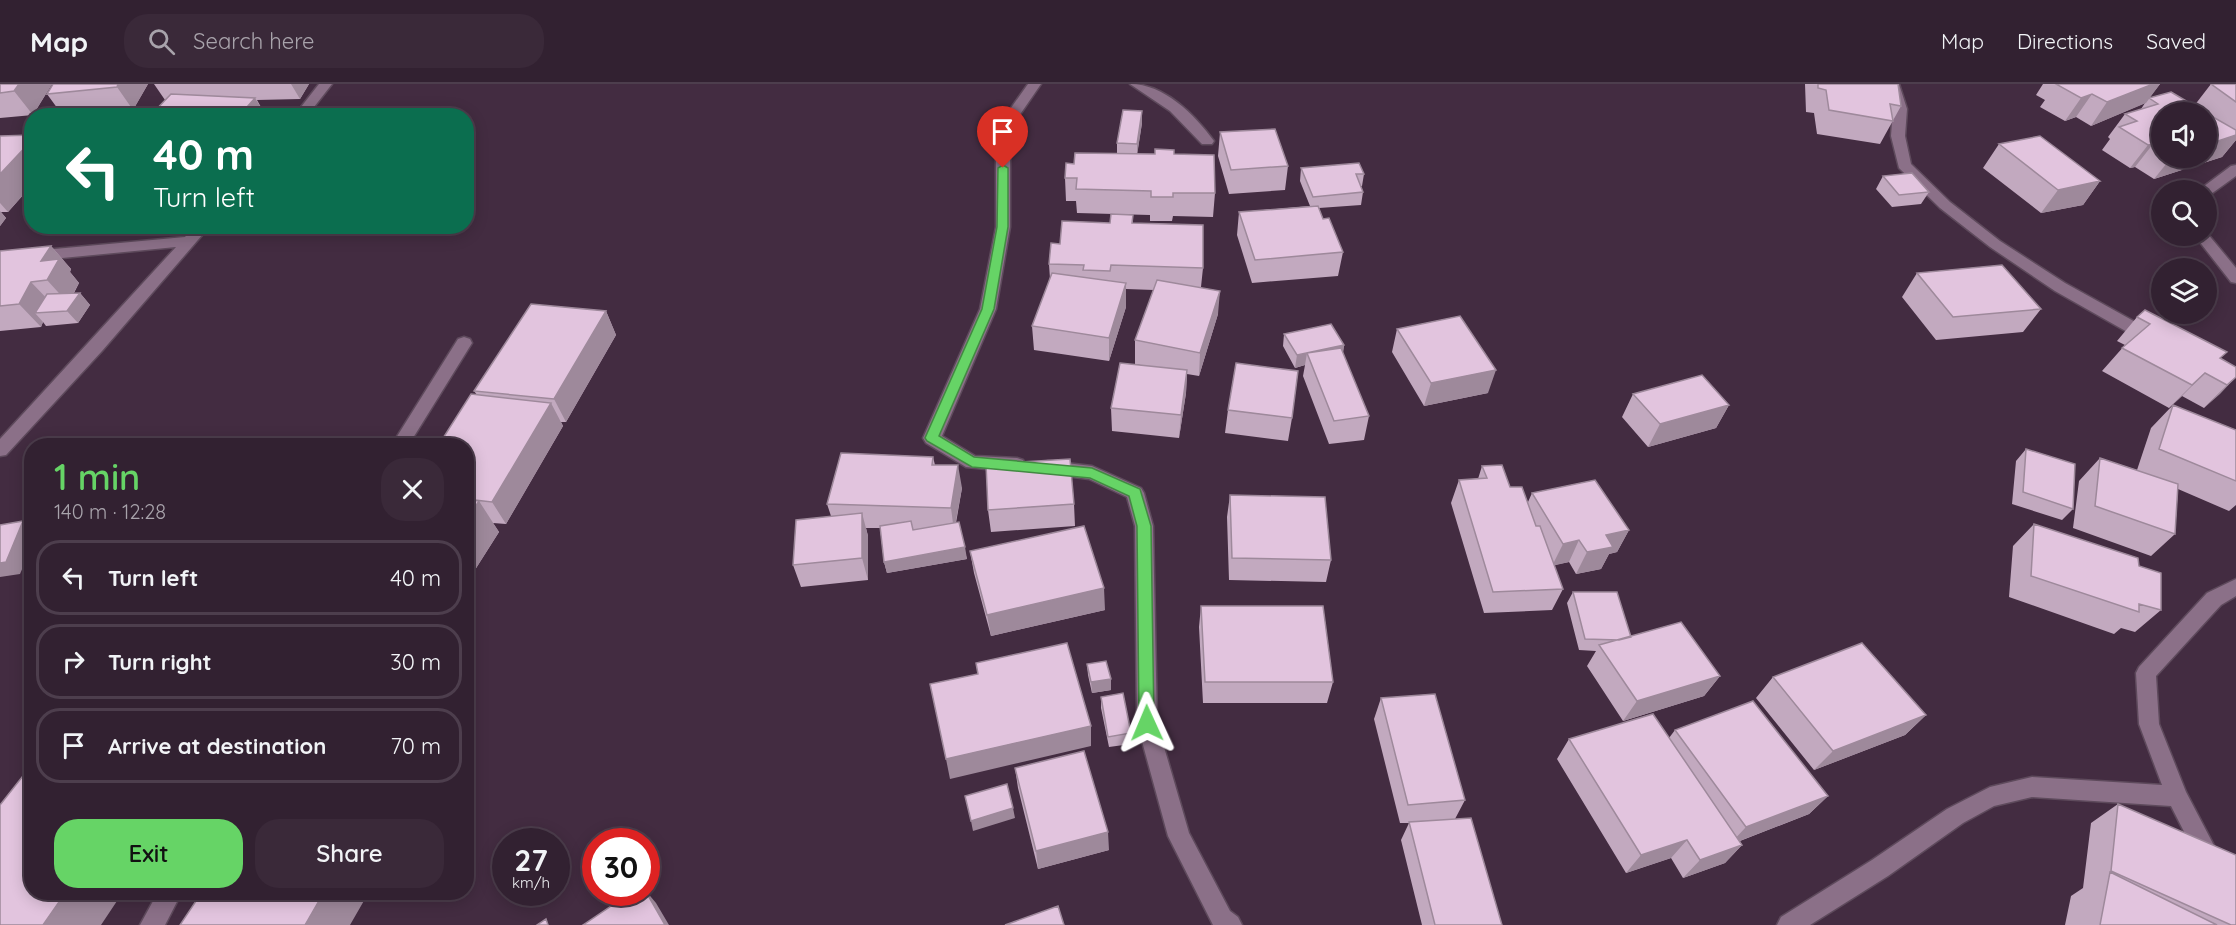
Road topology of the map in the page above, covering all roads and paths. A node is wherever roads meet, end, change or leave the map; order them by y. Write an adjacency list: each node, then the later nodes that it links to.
1 (326, 84): 5 (street)
2 (1035, 84): 23 (street)
3 (1136, 84): 6 (street)
4 (1893, 84): 15 (street)
5 (306, 108)
6 (1207, 141)
7 (2236, 169): 8 (street)
8 (2217, 183)
9 (196, 234): 10 (street)
10 (190, 241): 12 (street); 17 (street)
11 (2210, 246): 13 (street)
12 (0, 259)
13 (2236, 278)
14 (464, 342): 16 (street)
15 (2162, 344)
16 (404, 438)
17 (0, 450)
18 (2236, 587): 19 (street)
19 (2177, 796): 20 (street); 24 (street)
20 (2220, 878)
21 (166, 900): 22 (street)
22 (152, 925)
23 (1230, 925)
24 (1789, 925)

